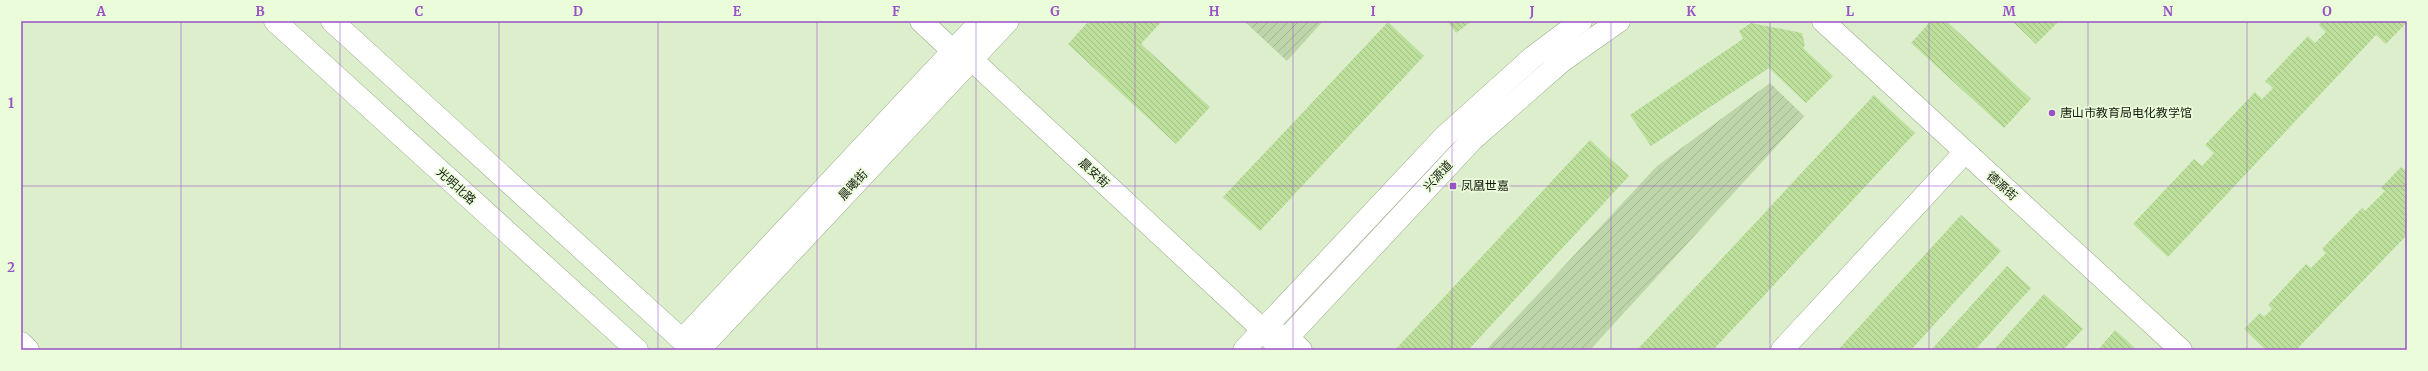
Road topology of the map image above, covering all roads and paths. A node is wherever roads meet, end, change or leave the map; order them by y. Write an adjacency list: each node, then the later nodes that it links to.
1 (275, 21): 16 (street, 光明北路)
2 (332, 21): 13 (street)
3 (921, 21): 9 (street, 晨安街)
4 (981, 21): 9 (street, 晨曦街)
5 (1008, 21): 9 (street, 晨曦街)
6 (1581, 21): 11 (street, 兴源道)
7 (1619, 21): 14 (street, 兴源道)
8 (1823, 21): 10 (street, 德源街)
9 (962, 54): 11 (street, 晨安街); 13 (street, 晨曦街)
10 (1970, 157): 18 (street); 19 (street); 20 (street, 德源街)
11 (1263, 330): 14 (street, 晨安街); 17 (street, 兴源道)
12 (21, 343): 15 (street)
13 (691, 347)
14 (1285, 347)
15 (28, 350)
16 (637, 350)
17 (1244, 350)
18 (1782, 350)
19 (1802, 350)
20 (2181, 350)

